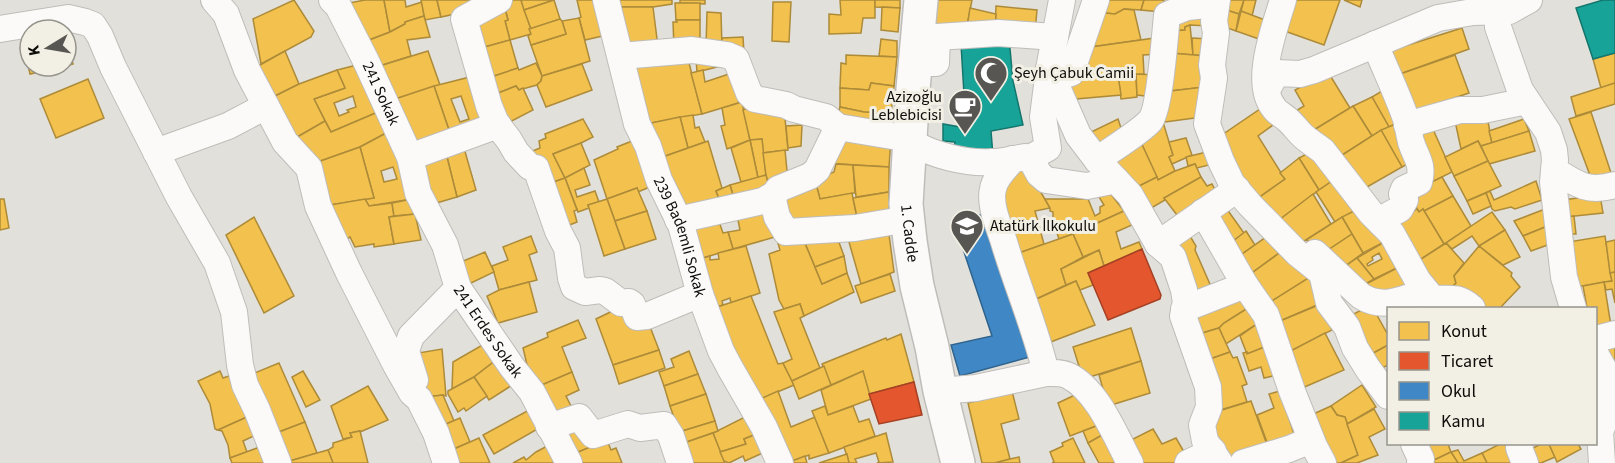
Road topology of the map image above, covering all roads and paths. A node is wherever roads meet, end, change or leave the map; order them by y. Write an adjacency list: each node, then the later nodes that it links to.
1 (214, 0): 19 (street)
2 (237, 0): 19 (street)
3 (498, 0): 25 (street)
4 (606, 0): 18 (street, 239 Bademli Sokak)
5 (921, 0): 28 (main road, 1. Cadde)
6 (1062, 0): 16 (street)
7 (1096, 0): 21 (street)
8 (1283, 0): 22 (street)
9 (1529, 0): 14 (street)
10 (337, 2): 30 (street, 241 Sokak)
11 (1210, 2): 12 (street); 36 (street)
12 (1174, 5): 32 (street)
13 (1434, 6): 14 (street); 17 (street)
14 (1498, 6): 23 (street)
15 (0, 30): 29 (street)
16 (1055, 37): 20 (street); 21 (street)
17 (1375, 44): 22 (street); 26 (street)
18 (621, 56): 27 (street); 41 (street, 239 Bademli Sokak)
19 (244, 63): 24 (street)
20 (930, 63)
21 (1052, 75): 31 (street); 32 (street)
22 (1267, 90): 42 (street)
23 (1527, 101): 26 (street); 33 (street)
24 (266, 106): 29 (street); 58 (street)
25 (498, 125): 30 (street); 47 (street)
26 (1407, 125): 42 (street)
27 (838, 127): 28 (street); 38 (street)
28 (904, 140): 31 (street); 40 (main road, 1. Cadde)
29 (156, 152): 64 (street)
30 (410, 157): 37 (street, 241 Sokak)
31 (1021, 158): 34 (street); 55 (street)
32 (1097, 160): 34 (street)
33 (1554, 170): 35 (street); 50 (street)
34 (1116, 180): 43 (street)
35 (1615, 185)
36 (1237, 189): 39 (street); 44 (street)
37 (418, 193): 46 (street, 241 Erdes Sokak)
38 (772, 196): 40 (street); 41 (street)
39 (1203, 212): 43 (street); 45 (street)
40 (908, 219): 56 (main road, 1. Cadde)
41 (678, 220): 47 (street, 239 Bademli Sokak)
42 (1381, 223): 48 (street)
43 (1158, 244): 51 (street)
44 (1296, 251): 48 (street); 57 (street)
45 (1245, 285): 51 (street); 60 (street)
46 (458, 288): 58 (street); 59 (street, 241 Erdes Sokak)
47 (700, 294): 68 (street, 239 Bademli Sokak)
48 (1424, 300): 49 (street)
49 (1470, 307)
50 (1572, 307)
51 (1184, 309): 63 (street)
52 (1615, 334): 53 (street)
53 (1597, 339)
54 (1597, 357): 76 (street)
55 (1046, 373): 56 (street); 70 (street)
56 (940, 391): 69 (main road, 1. Cadde)
57 (1387, 393)
58 (419, 399): 65 (street)
59 (549, 427): 66 (street, 241 Erdes Sokak); 67 (street)
60 (1311, 440): 72 (street); 73 (street)
61 (1414, 445): 74 (street)
62 (1520, 445): 75 (street)
63 (1216, 457): 71 (street)
64 (278, 463)
65 (446, 463)
66 (569, 463)
67 (680, 463)
68 (780, 463)
69 (958, 463)
70 (1130, 463)
71 (1188, 463)
72 (1243, 463)
73 (1323, 463)
74 (1420, 463)
75 (1525, 463)
76 (1602, 463)

